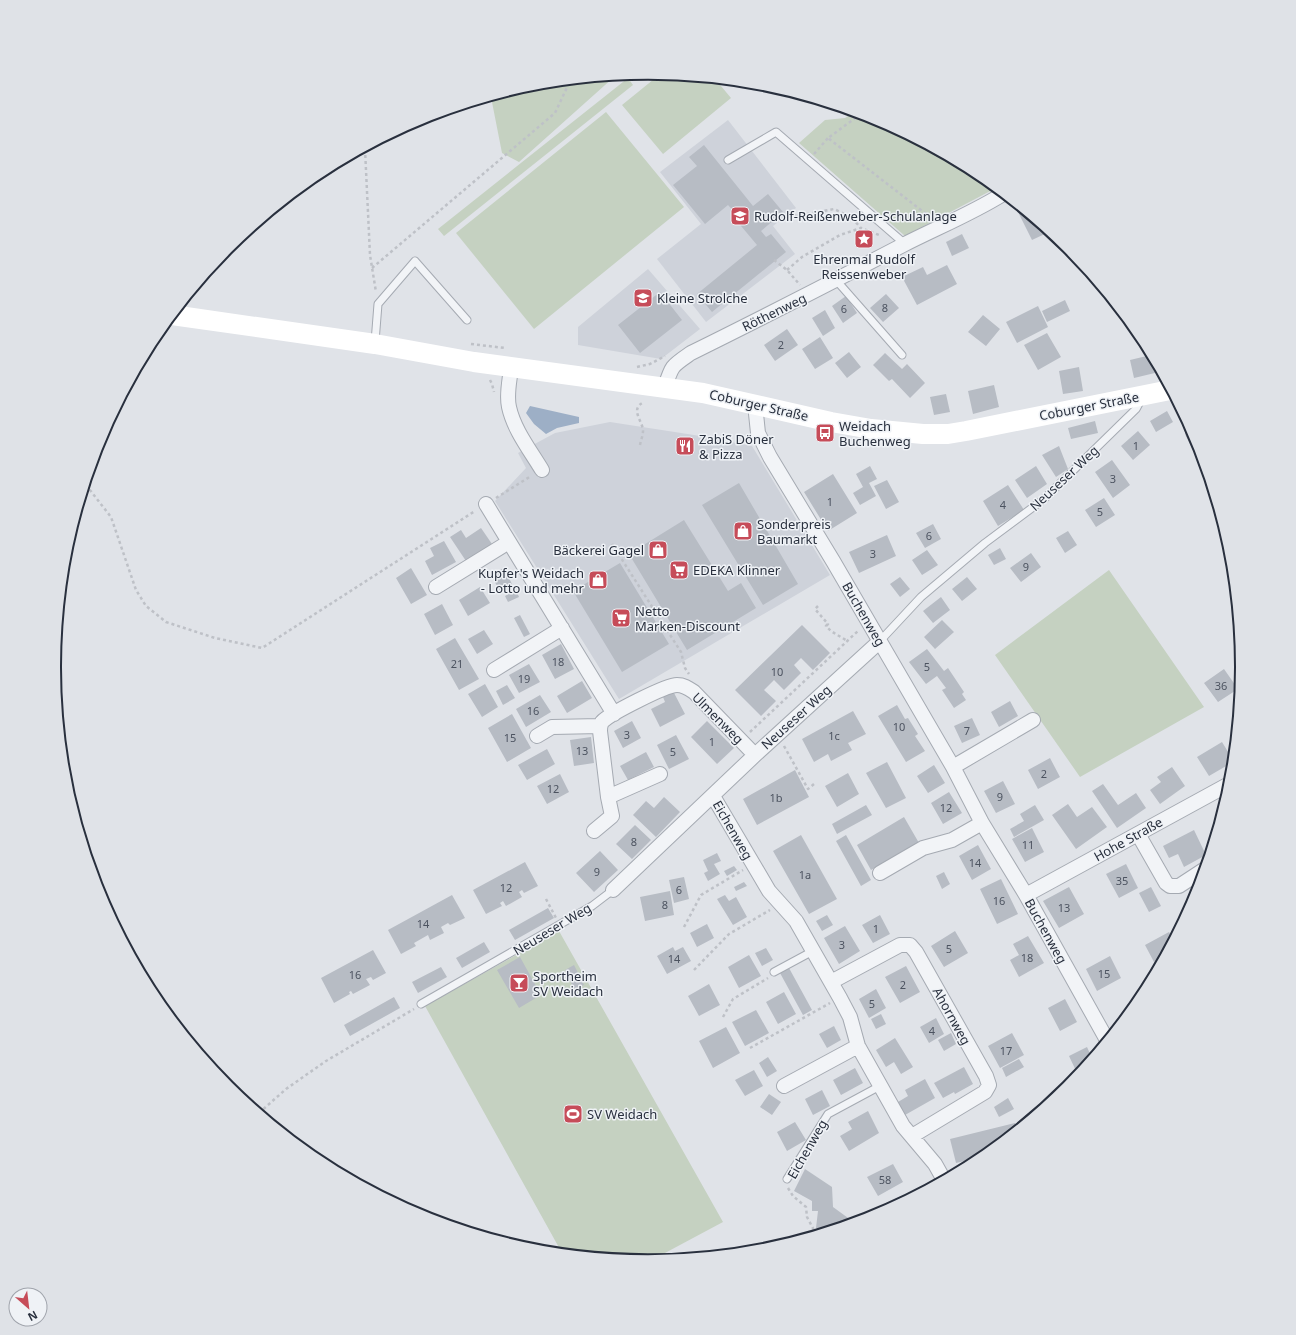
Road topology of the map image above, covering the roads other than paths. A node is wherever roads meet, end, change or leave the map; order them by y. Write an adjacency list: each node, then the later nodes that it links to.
1 (728, 160): 3 (lane)
2 (998, 197): 3 (street, Röthenweg)
3 (899, 240): 4 (street, Röthenweg)
4 (836, 280): 8 (lane); 10 (street, Röthenweg)
5 (178, 316): 7 (main road, Coburger Straße)
6 (467, 320): 7 (lane)
7 (374, 344): 9 (main road, Coburger Straße)
8 (902, 355)
9 (510, 358): 10 (main road, Coburger Straße); 14 (street)
10 (664, 387): 13 (main road, Coburger Straße)
11 (1165, 391): 12 (main road, Coburger Straße)
12 (1144, 395): 13 (main road, Coburger Straße); 19 (lane, Neuseser Weg)
13 (755, 404): 19 (street, Buchenweg)
14 (542, 470)
15 (486, 504): 16 (street)
16 (509, 542): 17 (street); 18 (street)
17 (436, 587)
18 (562, 628): 20 (street); 21 (street)
19 (880, 642): 25 (street, Neuseser Weg); 26 (street, Buchenweg)
20 (494, 670)
21 (614, 714): 23 (street, Ulmenweg); 25 (street, Ulmenweg)
22 (1033, 720): 26 (street)
23 (600, 726): 24 (street); 30 (street)
24 (537, 736)
25 (755, 756): 29 (street, Neuseser Weg)
26 (953, 767): 31 (street, Buchenweg)
27 (660, 774): 30 (street)
28 (1223, 788): 33 (street, Hohe Straße)
29 (713, 796): 36 (street, Neuseser Weg); 38 (street, Eichenweg)
30 (608, 797): 32 (street)
31 (982, 822): 34 (street); 37 (street, Buchenweg)
32 (594, 831)
33 (1138, 834): 35 (street); 37 (street, Hohe Straße)
34 (880, 873)
35 (1197, 874)
36 (613, 890): 41 (lane, Neuseser Weg)
37 (1026, 895): 42 (street, Buchenweg)
38 (813, 951): 39 (lane); 40 (street, Eichenweg)
39 (774, 972)
40 (831, 982): 43 (street, Eichenweg); 46 (street, Ahornweg)
41 (421, 1004)
42 (1105, 1036)
43 (858, 1046): 44 (street); 45 (street, Eichenweg)
44 (784, 1086)
45 (880, 1086): 46 (street, Eichenweg); 48 (lane, Eichenweg)
46 (912, 1136): 47 (street, Eichenweg)
47 (941, 1176)
48 (788, 1179)

